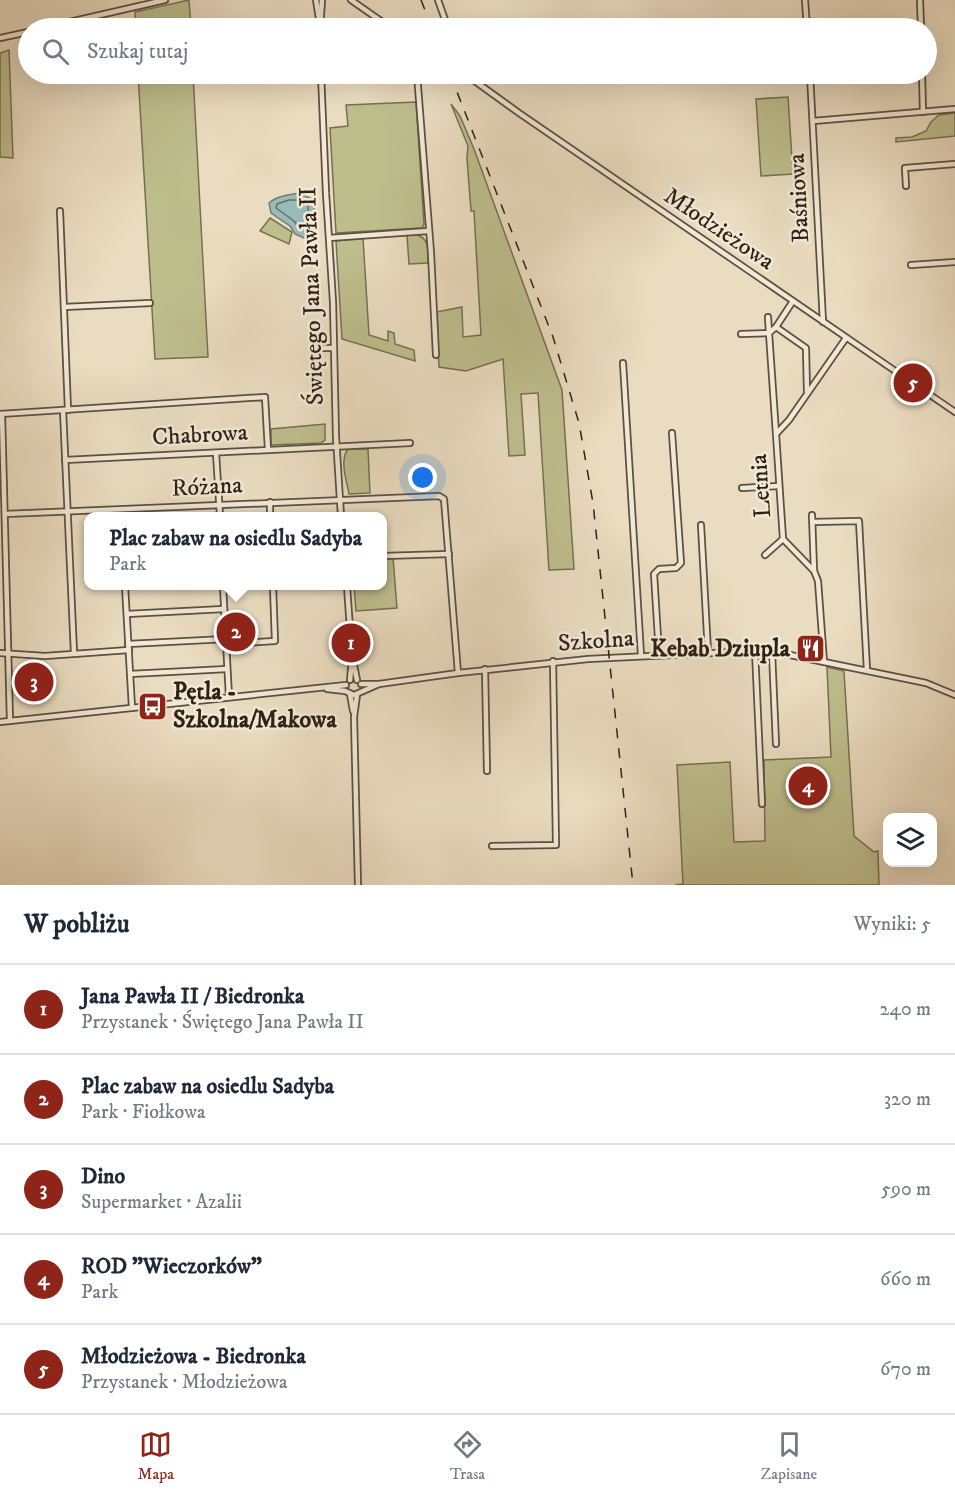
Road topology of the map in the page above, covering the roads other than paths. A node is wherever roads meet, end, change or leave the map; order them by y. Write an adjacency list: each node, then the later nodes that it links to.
1 (165, 0): 8 (street)
2 (316, 0): 9 (street)
3 (322, 0): 10 (street)
4 (351, 0): 11 (street)
5 (438, 0): 12 (street)
6 (805, 0): 13 (street)
7 (920, 0): 14 (street)
8 (87, 18)
9 (318, 18)
10 (320, 18)
11 (377, 18)
12 (444, 18)
13 (806, 18)
14 (921, 18)
15 (18, 34): 16 (street)
16 (0, 39)
17 (321, 84): 29 (street, Świętego Jana Pawła II)
18 (418, 84): 28 (street)
19 (479, 84): 32 (street, Młodzieżowa)
20 (811, 84): 24 (street, Baśniowa)
21 (922, 84): 23 (street)
22 (955, 109): 23 (street)
23 (923, 112): 24 (street)
24 (813, 121): 36 (street, Baśniowa)
25 (955, 164): 26 (street)
26 (906, 186)
27 (60, 211): 34 (street)
28 (428, 231): 29 (street); 43 (street)
29 (329, 238): 42 (street, Świętego Jana Pawła II)
30 (955, 262): 31 (street)
31 (912, 265)
32 (793, 301): 36 (street, Młodzieżowa); 37 (street)
33 (150, 303): 34 (street)
34 (64, 307): 46 (street)
35 (768, 317): 38 (street)
36 (823, 322): 40 (street, Młodzieżowa)
37 (776, 327): 38 (street); 45 (street)
38 (769, 333): 39 (street); 50 (street)
39 (741, 334)
40 (846, 338): 45 (street, Letnia); 47 (street, Młodzieżowa)
41 (323, 348): 42 (street)
42 (334, 348): 52 (street, Świętego Jana Pawła II)
43 (436, 355)
44 (623, 363): 93 (street)
45 (807, 392): 50 (street, Letnia)
46 (65, 410): 48 (street); 53 (street); 55 (street)
47 (955, 412)
48 (1, 414): 66 (street)
49 (672, 434): 92 (street)
50 (776, 434): 56 (street, Letnia)
51 (410, 443): 52 (street, Chabrowa)
52 (337, 447): 53 (street, Chabrowa); 58 (street, Świętego Jana Pawła II)
53 (268, 450): 54 (street, Chabrowa)
54 (216, 453): 55 (street, Chabrowa); 60 (street)
55 (65, 460): 62 (street)
56 (778, 486): 57 (street); 71 (street, Letnia)
57 (742, 488)
58 (340, 499): 59 (street, Różana); 65 (street, Świętego Jana Pawła II); 72 (street, Różana)
59 (270, 502): 60 (street, Różana); 64 (street)
60 (219, 505): 61 (street, Różana); 63 (street)
61 (122, 509): 62 (street, Różana)
62 (68, 511): 66 (street, Różana); 90 (street)
63 (220, 512)
64 (270, 512)
65 (341, 512)
66 (5, 514): 70 (street)
67 (812, 514): 68 (street)
68 (813, 522): 75 (street); 99 (street)
69 (701, 525): 87 (street)
70 (3, 532): 81 (street)
71 (783, 539): 73 (street); 75 (street, Letnia)
72 (449, 554): 74 (street); 100 (street)
73 (765, 555)
74 (387, 556)
75 (814, 571): 96 (street)
76 (125, 590): 83 (street)
77 (223, 590): 82 (street)
78 (273, 590): 84 (street)
79 (347, 590): 94 (street)
80 (0, 591): 81 (street)
81 (7, 591): 91 (street)
82 (224, 609): 83 (street); 84 (street)
83 (126, 614): 85 (street)
84 (226, 642): 85 (street); 97 (street)
85 (128, 647): 90 (street); 101 (street)
86 (755, 651): 87 (street, Szkolna); 88 (street, Szkolna); 116 (street)
87 (708, 652): 92 (street, Szkolna)
88 (772, 652): 96 (street, Szkolna); 114 (street)
89 (0, 653): 91 (street)
90 (74, 653): 91 (street)
91 (8, 654): 112 (street)
92 (659, 654): 93 (street, Szkolna)
93 (641, 655): 95 (street, Szkolna)
94 (352, 658): 102 (street); 103 (street)
95 (553, 662): 98 (street, Szkolna); 117 (street)
96 (824, 662): 99 (street, Szkolna)
97 (227, 669): 101 (street); 109 (street)
98 (484, 669): 100 (street, Szkolna); 115 (street)
99 (867, 670): 108 (street, Szkolna)
100 (458, 673): 104 (street, Szkolna)
101 (130, 674): 110 (street)
102 (359, 682): 103 (street, Szkolna); 104 (street, Szkolna); 107 (street)
103 (348, 683): 105 (street); 106 (street)
104 (379, 684): 107 (street, Szkolna)
105 (324, 688): 106 (street); 109 (street)
106 (349, 693): 107 (street); 111 (street)
107 (359, 693): 111 (street)
108 (955, 695)
109 (228, 698): 110 (street)
110 (132, 708): 112 (street)
111 (354, 717): 118 (street)
112 (10, 721): 113 (street)
113 (0, 722)
114 (776, 744)
115 (487, 771)
116 (762, 804)
117 (492, 846)
118 (358, 885)

